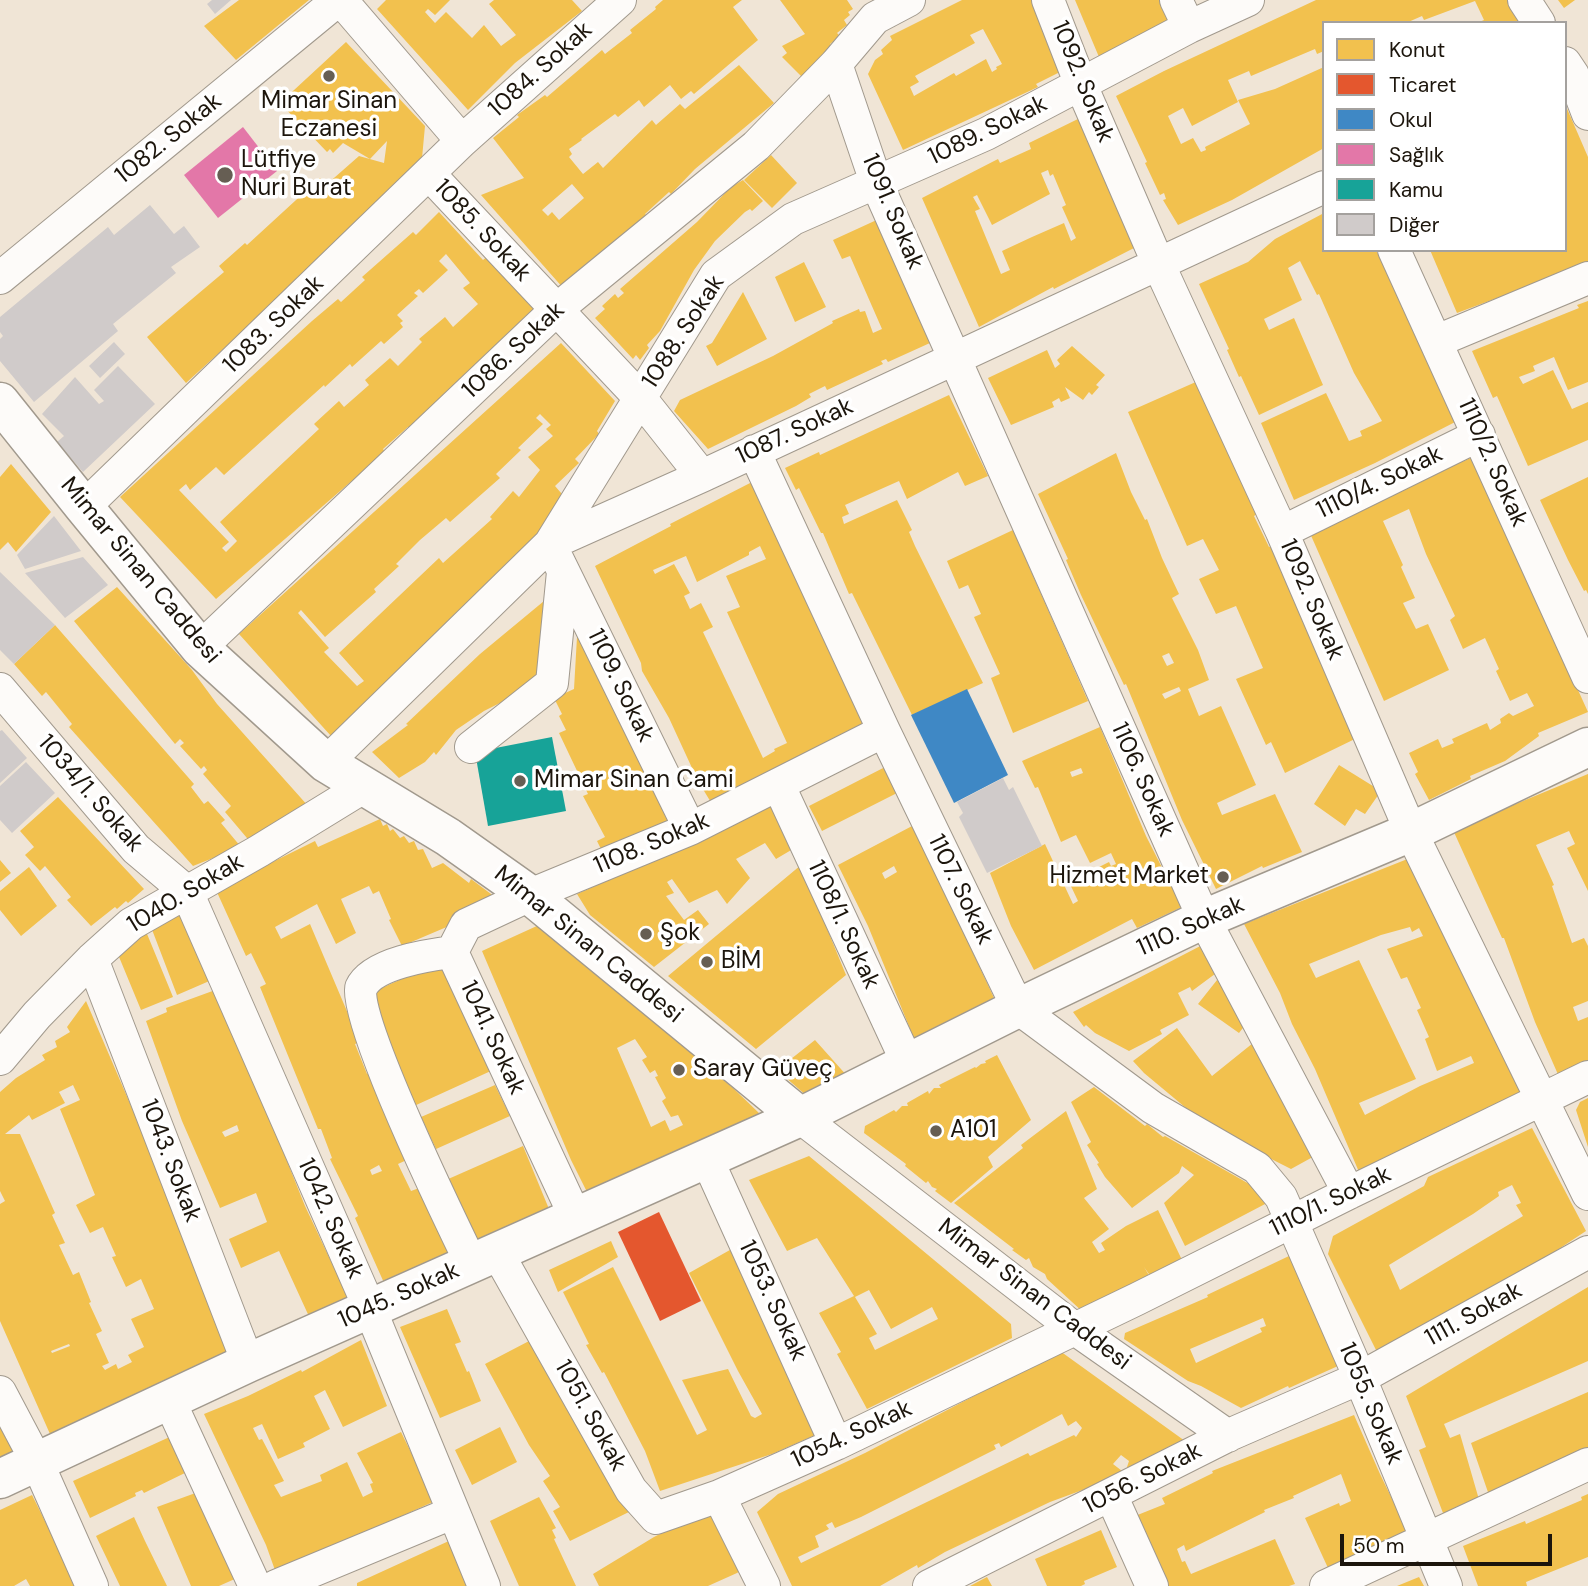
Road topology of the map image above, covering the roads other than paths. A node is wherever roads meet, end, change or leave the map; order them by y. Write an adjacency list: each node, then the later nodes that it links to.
1 (340, 0): 14 (street); 20 (street, 1082. Sokak)
2 (909, 0): 7 (street)
3 (1048, 0): 12 (street, 1092. Sokak)
4 (1248, 0): 8 (street, 1089. Sokak)
5 (1524, 0): 9 (street)
6 (609, 3): 14 (street, 1084. Sokak)
7 (869, 9): 10 (street, 1086. Sokak)
8 (1182, 14): 12 (street, 1089. Sokak)
9 (1538, 21)
10 (836, 64): 16 (street, 1091. Sokak); 22 (street, 1086. Sokak)
11 (1573, 71): 13 (street)
12 (1082, 85): 16 (street, 1089. Sokak); 19 (street, 1092. Sokak)
13 (1588, 114)
14 (462, 141): 15 (street, 1083. Sokak)
15 (430, 175): 22 (street, 1085. Sokak); 30 (street, 1083. Sokak)
16 (876, 182): 24 (street, 1091. Sokak); 25 (street, 1088. Sokak)
17 (1322, 188): 19 (street, 1087. Sokak)
18 (1396, 252): 23 (street, 1110/2. Sokak)
19 (1158, 262): 24 (street, 1087. Sokak); 31 (street, 1092. Sokak)
20 (0, 278)
21 (1588, 278): 23 (street)
22 (556, 310): 25 (street, 1085. Sokak); 33 (street, 1086. Sokak)
23 (1437, 341): 27 (street, 1110/2. Sokak)
24 (956, 358): 28 (street, 1087. Sokak); 46 (street, 1106. Sokak)
25 (641, 399): 29 (street, 1085. Sokak); 32 (street, 1088. Sokak)
26 (5, 418): 30 (street, Mimar Sinan Caddesi)
27 (1479, 435): 31 (street, 1110/4. Sokak); 34 (street, 1110/2. Sokak)
28 (754, 451): 29 (street, 1087. Sokak); 36 (street, 1107. Sokak)
29 (702, 476): 32 (street, 1087. Sokak)
30 (84, 508): 33 (street, Mimar Sinan Caddesi)
31 (1282, 531): 43 (street, 1092. Sokak)
32 (557, 557): 37 (street); 39 (street, 1087. Sokak); 42 (street, 1109. Sokak)
33 (200, 648): 39 (street, Mimar Sinan Caddesi)
34 (1588, 677)
35 (0, 689): 44 (street, 1034/1. Sokak)
36 (884, 731): 41 (street, 1108. Sokak); 49 (street, 1107. Sokak)
37 (471, 747)
38 (1588, 747): 43 (street, 1110. Sokak)
39 (326, 763): 40 (street, Mimar Sinan Caddesi)
40 (365, 786): 44 (street, 1040. Sokak); 45 (street, Mimar Sinan Caddesi)
41 (779, 786): 42 (street, 1108. Sokak); 51 (street, 1108/1. Sokak)
42 (690, 829): 45 (street, 1108. Sokak)
43 (1411, 832): 46 (street, 1110. Sokak); 53 (street, 1092. Sokak)
44 (187, 892): 48 (street, 1040. Sokak); 62 (street, 1042. Sokak)
45 (530, 895): 47 (street, 1041. Sokak); 54 (street, Mimar Sinan Caddesi)
46 (1204, 919): 49 (street, 1110. Sokak); 56 (street, 1106. Sokak)
47 (452, 952): 58 (street, 1041. Sokak); 61 (street)
48 (92, 958): 50 (street, 1040. Sokak); 64 (street, 1043. Sokak)
49 (1018, 1008): 51 (street, 1110. Sokak); 59 (street, 1107. Sokak)
50 (0, 1059)
51 (908, 1064): 54 (street, 1110. Sokak)
52 (1588, 1077): 53 (street, 1110/1. Sokak)
53 (1541, 1101): 56 (street, 1110/1. Sokak); 57 (street, 1092. Sokak)
54 (800, 1117): 55 (street, 1045. Sokak); 63 (street, Mimar Sinan Caddesi)
55 (707, 1159): 58 (street, 1045. Sokak); 69 (street, 1053. Sokak)
56 (1349, 1193): 59 (street, 1110/1. Sokak)
57 (1588, 1194)
58 (575, 1216): 61 (street, 1045. Sokak)
59 (1291, 1222): 63 (street, 1110/1. Sokak); 65 (street, 1055. Sokak)
60 (1588, 1252): 65 (street, 1111. Sokak)
61 (484, 1257): 62 (street, 1045. Sokak); 74 (street, 1051. Sokak)
62 (370, 1309): 64 (street, 1045. Sokak); 75 (street, 1042. Sokak)
63 (1074, 1329): 68 (street, Mimar Sinan Caddesi); 69 (street, 1054. Sokak)
64 (248, 1363): 67 (street, 1045. Sokak)
65 (1360, 1378): 68 (street, 1056. Sokak); 76 (street, 1055. Sokak)
66 (0, 1392): 70 (street)
67 (169, 1400): 70 (street, 1045. Sokak); 78 (street)
68 (1228, 1436): 73 (street, 1056. Sokak)
69 (836, 1444): 74 (street, 1054. Sokak)
70 (37, 1462): 72 (street, 1045. Sokak); 77 (street)
71 (1588, 1464): 76 (street)
72 (0, 1479)
73 (1111, 1495): 82 (street, 1056. Sokak); 83 (street)
74 (719, 1496): 81 (street)
75 (452, 1513): 79 (street); 80 (street, 1042. Sokak)
76 (1426, 1539): 84 (street); 85 (street, 1055. Sokak)
77 (92, 1586)
78 (255, 1586)
79 (276, 1586)
80 (484, 1586)
81 (764, 1586)
82 (929, 1586)
83 (1152, 1586)
84 (1326, 1586)
85 (1446, 1586)

